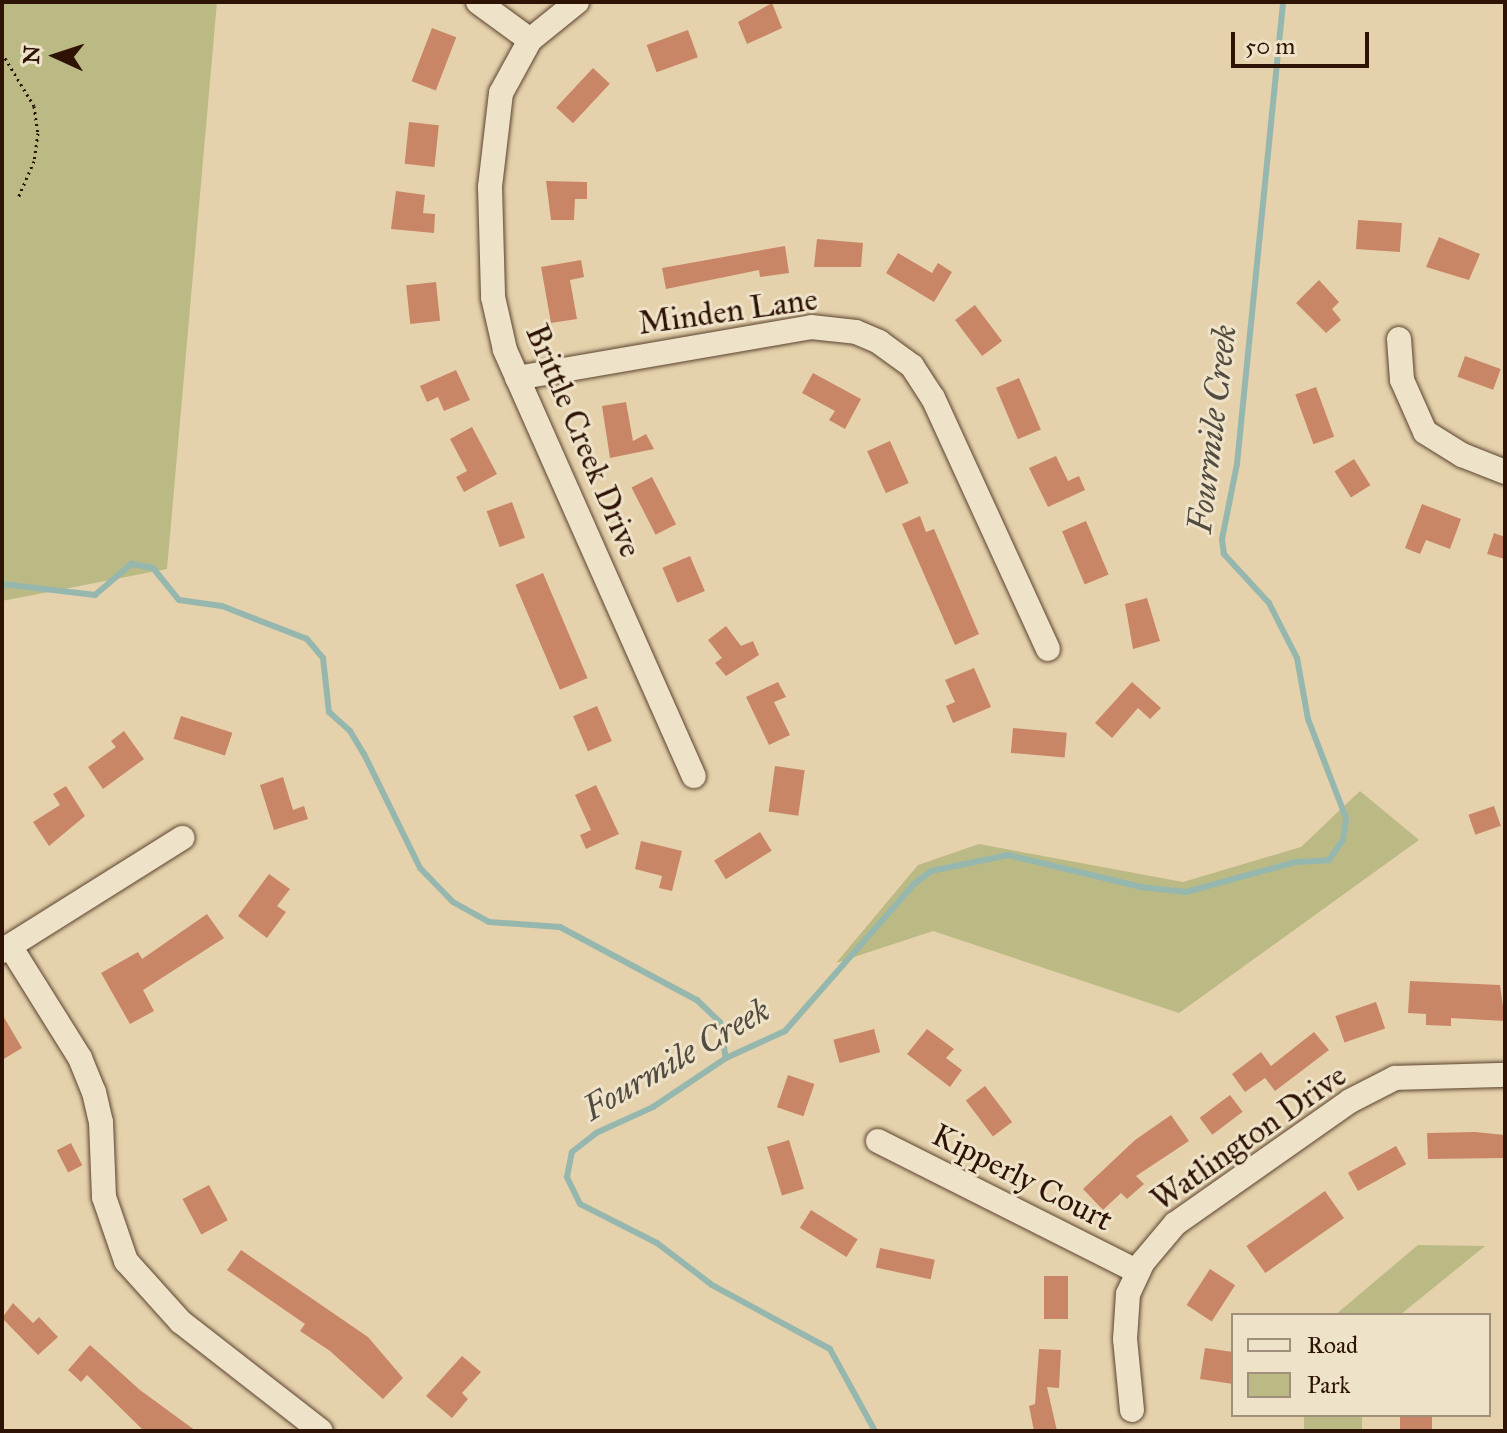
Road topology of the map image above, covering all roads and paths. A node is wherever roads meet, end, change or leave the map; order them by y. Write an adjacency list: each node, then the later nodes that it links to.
1 (478, 2): 3 (street)
2 (577, 2): 3 (street, Brittle Creek Drive)
3 (530, 40): 7 (street, Brittle Creek Drive)
4 (2, 53): 5 (path)
5 (18, 198)
6 (1399, 339): 8 (street)
7 (517, 378): 9 (street, Minden Lane); 10 (street, Brittle Creek Drive)
8 (1505, 472)
9 (1048, 649)
10 (694, 776)
11 (182, 838): 12 (street)
12 (6, 948): 17 (street)
13 (1505, 1075): 15 (street, Watlington Drive)
14 (878, 1141): 15 (street, Kipperly Court)
15 (1138, 1272): 16 (street, Watlington Drive)
16 (1132, 1410)
17 (321, 1431)

